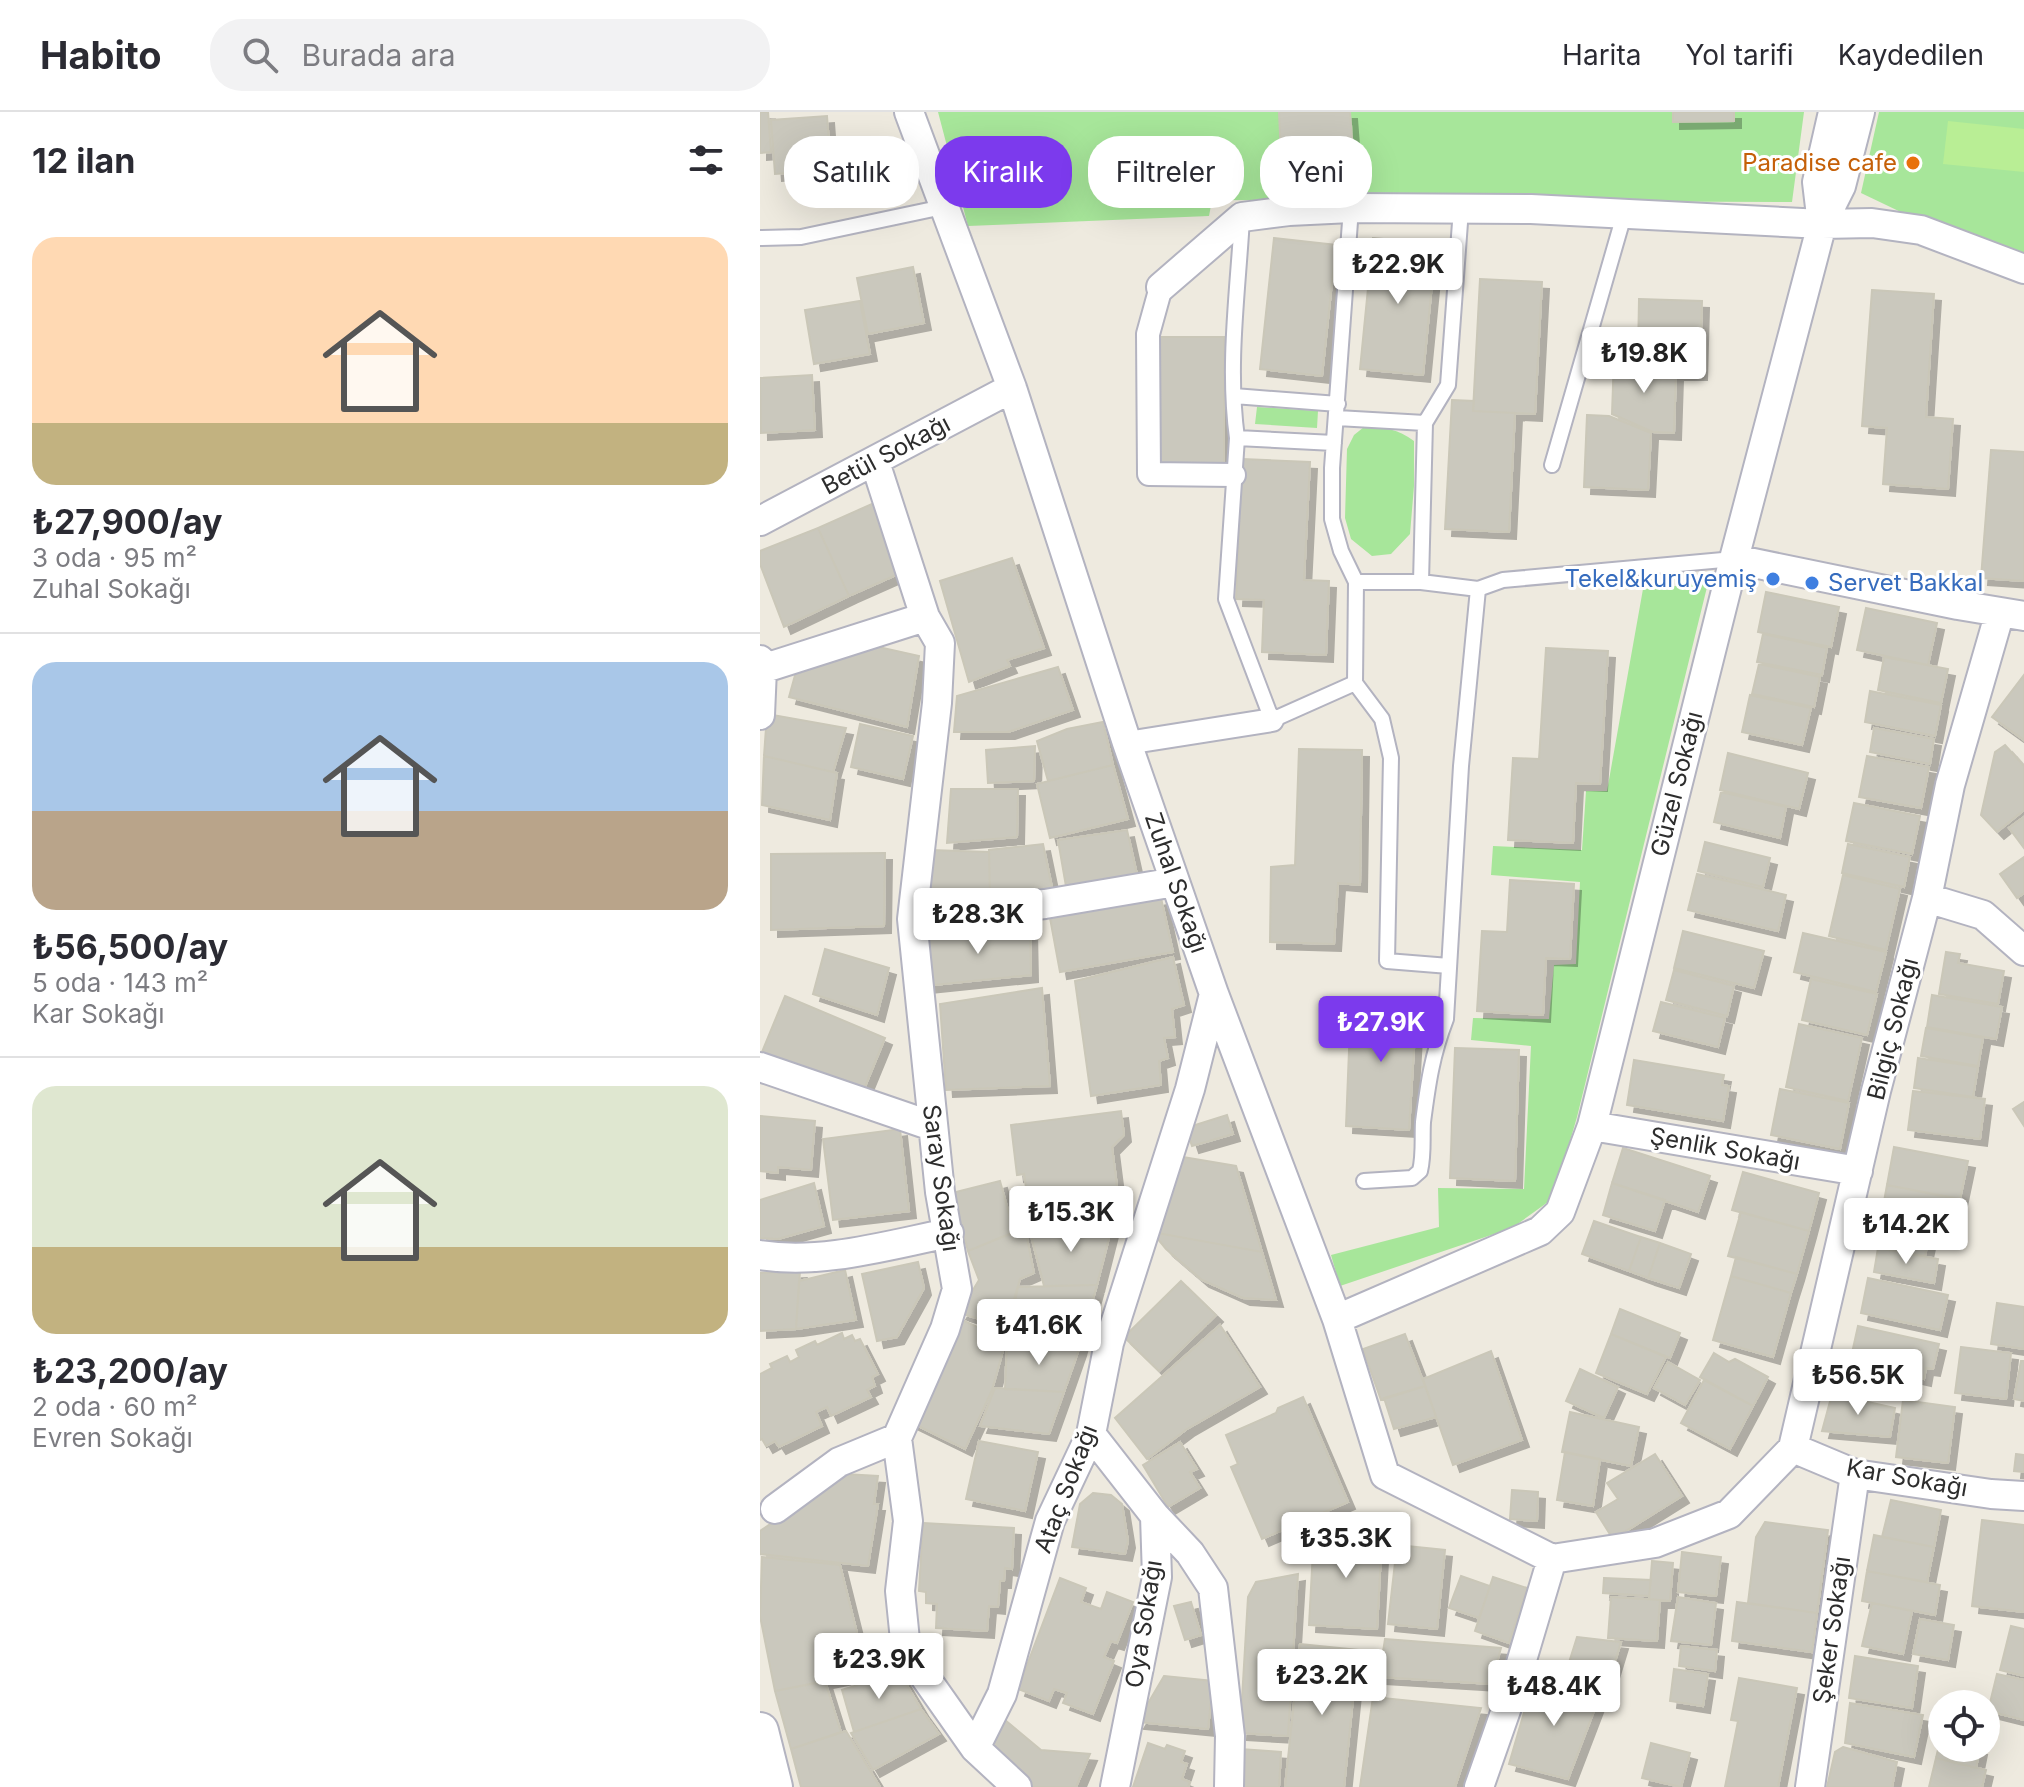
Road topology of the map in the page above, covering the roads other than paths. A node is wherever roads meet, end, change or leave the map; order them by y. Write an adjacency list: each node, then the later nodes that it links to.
1 (909, 112): 4 (street, Zuhal Sokağı)
2 (1833, 112): 11 (street, Güzel Sokağı)
3 (1860, 112): 11 (street)
4 (935, 185)
5 (938, 208): 12 (lane)
6 (943, 208): 15 (street, Zuhal Sokağı)
7 (1351, 208): 8 (street); 10 (street); 17 (lane)
8 (1461, 209): 9 (street); 18 (lane)
9 (1624, 215): 11 (street); 22 (lane)
10 (1242, 217): 14 (street); 16 (lane)
11 (1822, 224): 13 (street); 25 (street, Güzel Sokağı)
12 (760, 238)
13 (2024, 269)
14 (1161, 287): 23 (street)
15 (1012, 388): 21 (street, Betül Sokağı); 35 (street, Zuhal Sokağı)
16 (1234, 396): 17 (lane); 19 (lane)
17 (1337, 411): 18 (lane); 20 (lane)
18 (1425, 423): 27 (lane)
19 (1237, 438): 20 (lane); 23 (lane)
20 (1334, 443): 26 (lane)
21 (875, 462): 24 (street, Betül Sokağı); 30 (street, Saray Sokağı)
22 (1552, 465)
23 (1234, 475): 34 (lane)
24 (760, 521)
25 (1734, 559): 28 (lane); 29 (street); 44 (street, Güzel Sokağı)
26 (1356, 582): 27 (lane); 32 (lane)
27 (1421, 582): 28 (lane)
28 (1478, 589): 40 (lane)
29 (2012, 614): 37 (street, Bilgiç Sokağı)
30 (925, 617): 31 (street); 38 (street, Saray Sokağı)
31 (761, 665): 33 (street)
32 (1355, 683): 34 (lane); 40 (lane)
33 (760, 715)
34 (1272, 720): 35 (street)
35 (1127, 743): 36 (street, Zuhal Sokağı)
36 (1175, 882): 38 (street); 41 (street, Zuhal Sokağı)
37 (1927, 898): 39 (street); 45 (street, Bilgiç Sokağı)
38 (912, 919): 43 (street, Saray Sokağı)
39 (2024, 951)
40 (1449, 966): 46 (lane)
41 (1214, 994): 49 (street, Zuhal Sokağı); 50 (street, Ataç Sokağı)
42 (760, 1067): 43 (street)
43 (932, 1126): 47 (street, Saray Sokağı)
44 (1592, 1126): 45 (street, Şenlik Sokağı); 49 (street, Güzel Sokağı)
45 (1858, 1171): 52 (street, Bilgiç Sokağı)
46 (1364, 1181)
47 (949, 1233): 48 (street); 51 (street, Saray Sokağı)
48 (760, 1255)
49 (1337, 1319): 57 (street, Zuhal Sokağı)
50 (1091, 1434): 56 (street); 59 (street, Ataç Sokağı)
51 (897, 1438): 55 (street); 59 (street)
52 (1793, 1448): 53 (street, Kar Sokağı); 57 (street)
53 (1855, 1474): 54 (street, Kar Sokağı); 65 (street, Şeker Sokağı)
54 (2024, 1496)
55 (775, 1509)
56 (1155, 1516): 62 (street, Oya Sokağı); 63 (street)
57 (1552, 1559): 64 (street)
58 (760, 1731): 60 (street)
59 (975, 1748): 61 (street)
60 (774, 1787)
61 (1017, 1787)
62 (1115, 1787)
63 (1229, 1787)
64 (1479, 1787)
65 (1810, 1787)

